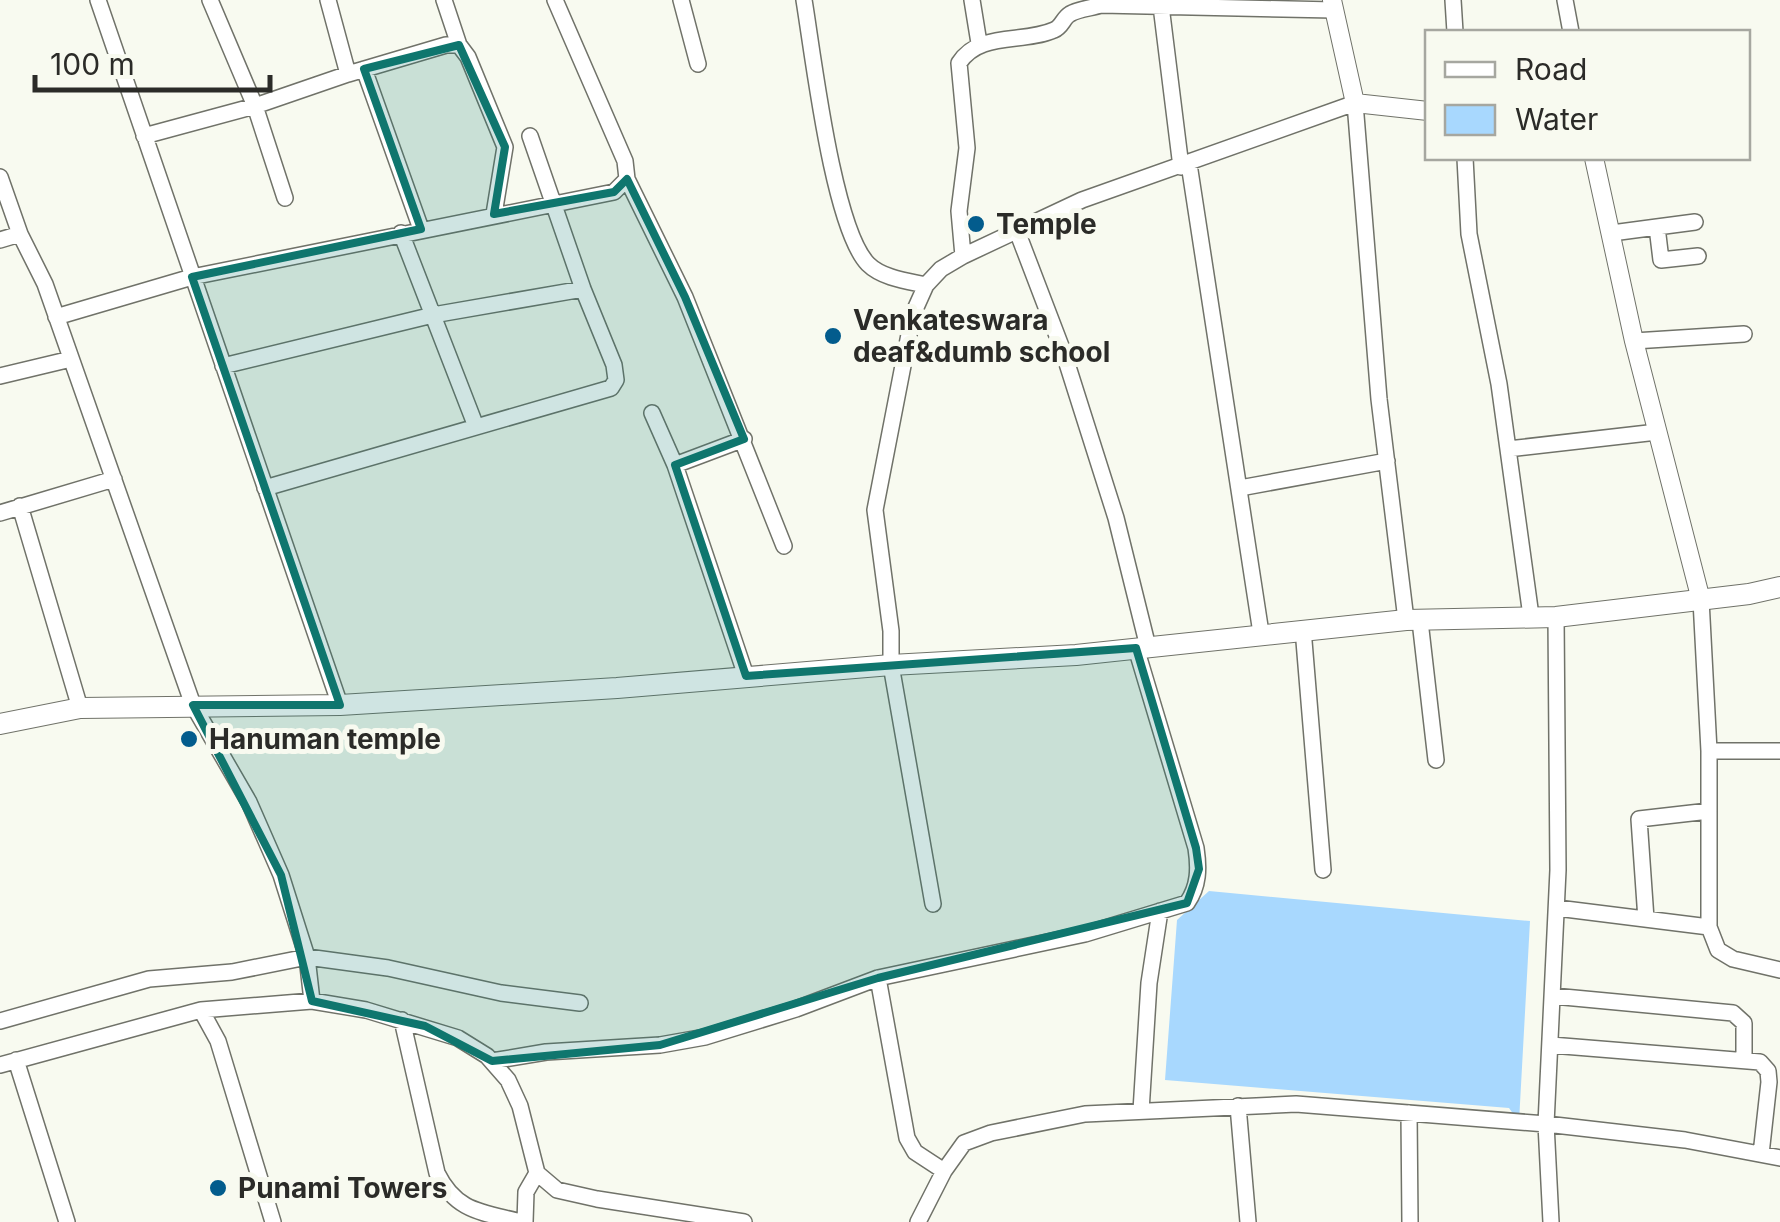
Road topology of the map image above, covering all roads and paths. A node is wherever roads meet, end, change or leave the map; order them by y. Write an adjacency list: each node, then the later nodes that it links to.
1 (98, 0): 23 (street)
2 (210, 0): 21 (street)
3 (328, 0): 19 (street)
4 (444, 0): 17 (street)
5 (554, 0): 29 (street)
6 (681, 0): 18 (street)
7 (804, 0): 44 (street)
8 (972, 0): 16 (street)
9 (1453, 0): 14 (street)
10 (1565, 0): 15 (street)
11 (1236, 5): 12 (street); 13 (street)
12 (1333, 5): 20 (street)
13 (1161, 6): 16 (street); 27 (street)
14 (1455, 30)
15 (1571, 30)
16 (979, 43): 41 (street)
17 (459, 45): 19 (street); 32 (street)
18 (698, 64)
19 (356, 71): 21 (street); 35 (street)
20 (1355, 104): 22 (street); 27 (street); 58 (street)
21 (255, 106): 23 (street); 30 (street)
22 (1425, 111)
23 (144, 136): 43 (street)
24 (530, 136): 31 (street)
25 (1464, 160): 57 (street)
26 (1594, 160): 38 (street)
27 (1185, 165): 36 (street); 62 (street)
28 (0, 176): 39 (street)
29 (627, 179): 31 (street); 56 (street)
30 (286, 198)
31 (554, 204): 32 (street); 45 (street)
32 (494, 214): 35 (street)
33 (1695, 222): 34 (street)
34 (1657, 227): 38 (street); 42 (street)
35 (421, 229): 37 (street)
36 (1017, 231): 41 (street); 73 (street)
37 (401, 233): 43 (street); 46 (street)
38 (1612, 233): 49 (street)
39 (20, 234): 40 (street); 47 (street)
40 (0, 240)
41 (963, 256): 44 (street)
42 (1698, 256)
43 (192, 277): 47 (street); 51 (street)
44 (926, 285): 74 (street)
45 (583, 289): 46 (street); 54 (street)
46 (432, 315): 51 (street); 54 (street)
47 (56, 317): 50 (street)
48 (1744, 334): 49 (street)
49 (1634, 341): 55 (street)
50 (71, 359): 52 (street); 60 (street)
51 (223, 366): 61 (street)
52 (0, 376)
53 (652, 413): 59 (street)
54 (475, 424): 61 (street)
55 (1657, 432): 57 (street); 67 (street)
56 (744, 440): 59 (street); 65 (street)
57 (1508, 449): 68 (street)
58 (1386, 461): 62 (street); 70 (street)
59 (675, 465): 75 (street)
60 (114, 478): 63 (street); 76 (street)
61 (265, 488): 77 (street)
62 (1240, 488): 72 (street)
63 (20, 506): 64 (street); 78 (street)
64 (0, 512)
65 (784, 546)
66 (1780, 586): 67 (main road)
67 (1700, 600): 69 (main road); 80 (street)
68 (1531, 616): 69 (main road); 70 (main road)
69 (1556, 617): 86 (street)
70 (1413, 620): 71 (main road); 82 (street)
71 (1303, 629): 72 (main road); 84 (street)
72 (1261, 633): 73 (main road)
73 (1142, 647): 74 (main road); 87 (street)
74 (890, 665): 75 (main road); 85 (street)
75 (746, 676): 77 (main road)
76 (193, 705): 77 (main road); 78 (main road); 90 (street)
77 (340, 705)
78 (80, 708): 79 (main road)
79 (0, 724)
80 (1708, 751): 81 (street); 83 (street)
81 (1780, 752)
82 (1436, 760)
83 (1709, 811): 88 (street); 89 (street)
84 (1323, 870)
85 (933, 904)
86 (1557, 908): 88 (street); 93 (street)
87 (1160, 911): 92 (street); 104 (street)
88 (1646, 919): 89 (street)
89 (1709, 927): 91 (street)
90 (307, 957): 94 (street); 95 (street); 98 (street)
91 (1780, 970)
92 (878, 978): 102 (street); 109 (street)
93 (1554, 996): 99 (street); 100 (street)
94 (312, 1002): 96 (street); 97 (street)
95 (580, 1003)
96 (202, 1010): 101 (street); 112 (street)
97 (402, 1020): 102 (street); 113 (street)
98 (0, 1022)
99 (1551, 1045): 100 (street); 106 (street)
100 (1744, 1061): 107 (street)
101 (8, 1062): 111 (street)
102 (492, 1062): 110 (street)
103 (1238, 1106): 104 (street); 105 (street); 116 (street)
104 (1142, 1111): 109 (street)
105 (1410, 1113): 106 (street); 117 (street)
106 (1546, 1124): 107 (street); 118 (street)
107 (1761, 1154): 108 (street)
108 (1780, 1158)
109 (944, 1171): 115 (street)
110 (537, 1173): 113 (street); 114 (street)
111 (67, 1222)
112 (274, 1222)
113 (523, 1222)
114 (744, 1222)
115 (918, 1222)
116 (1248, 1222)
117 (1410, 1222)
118 (1551, 1222)

